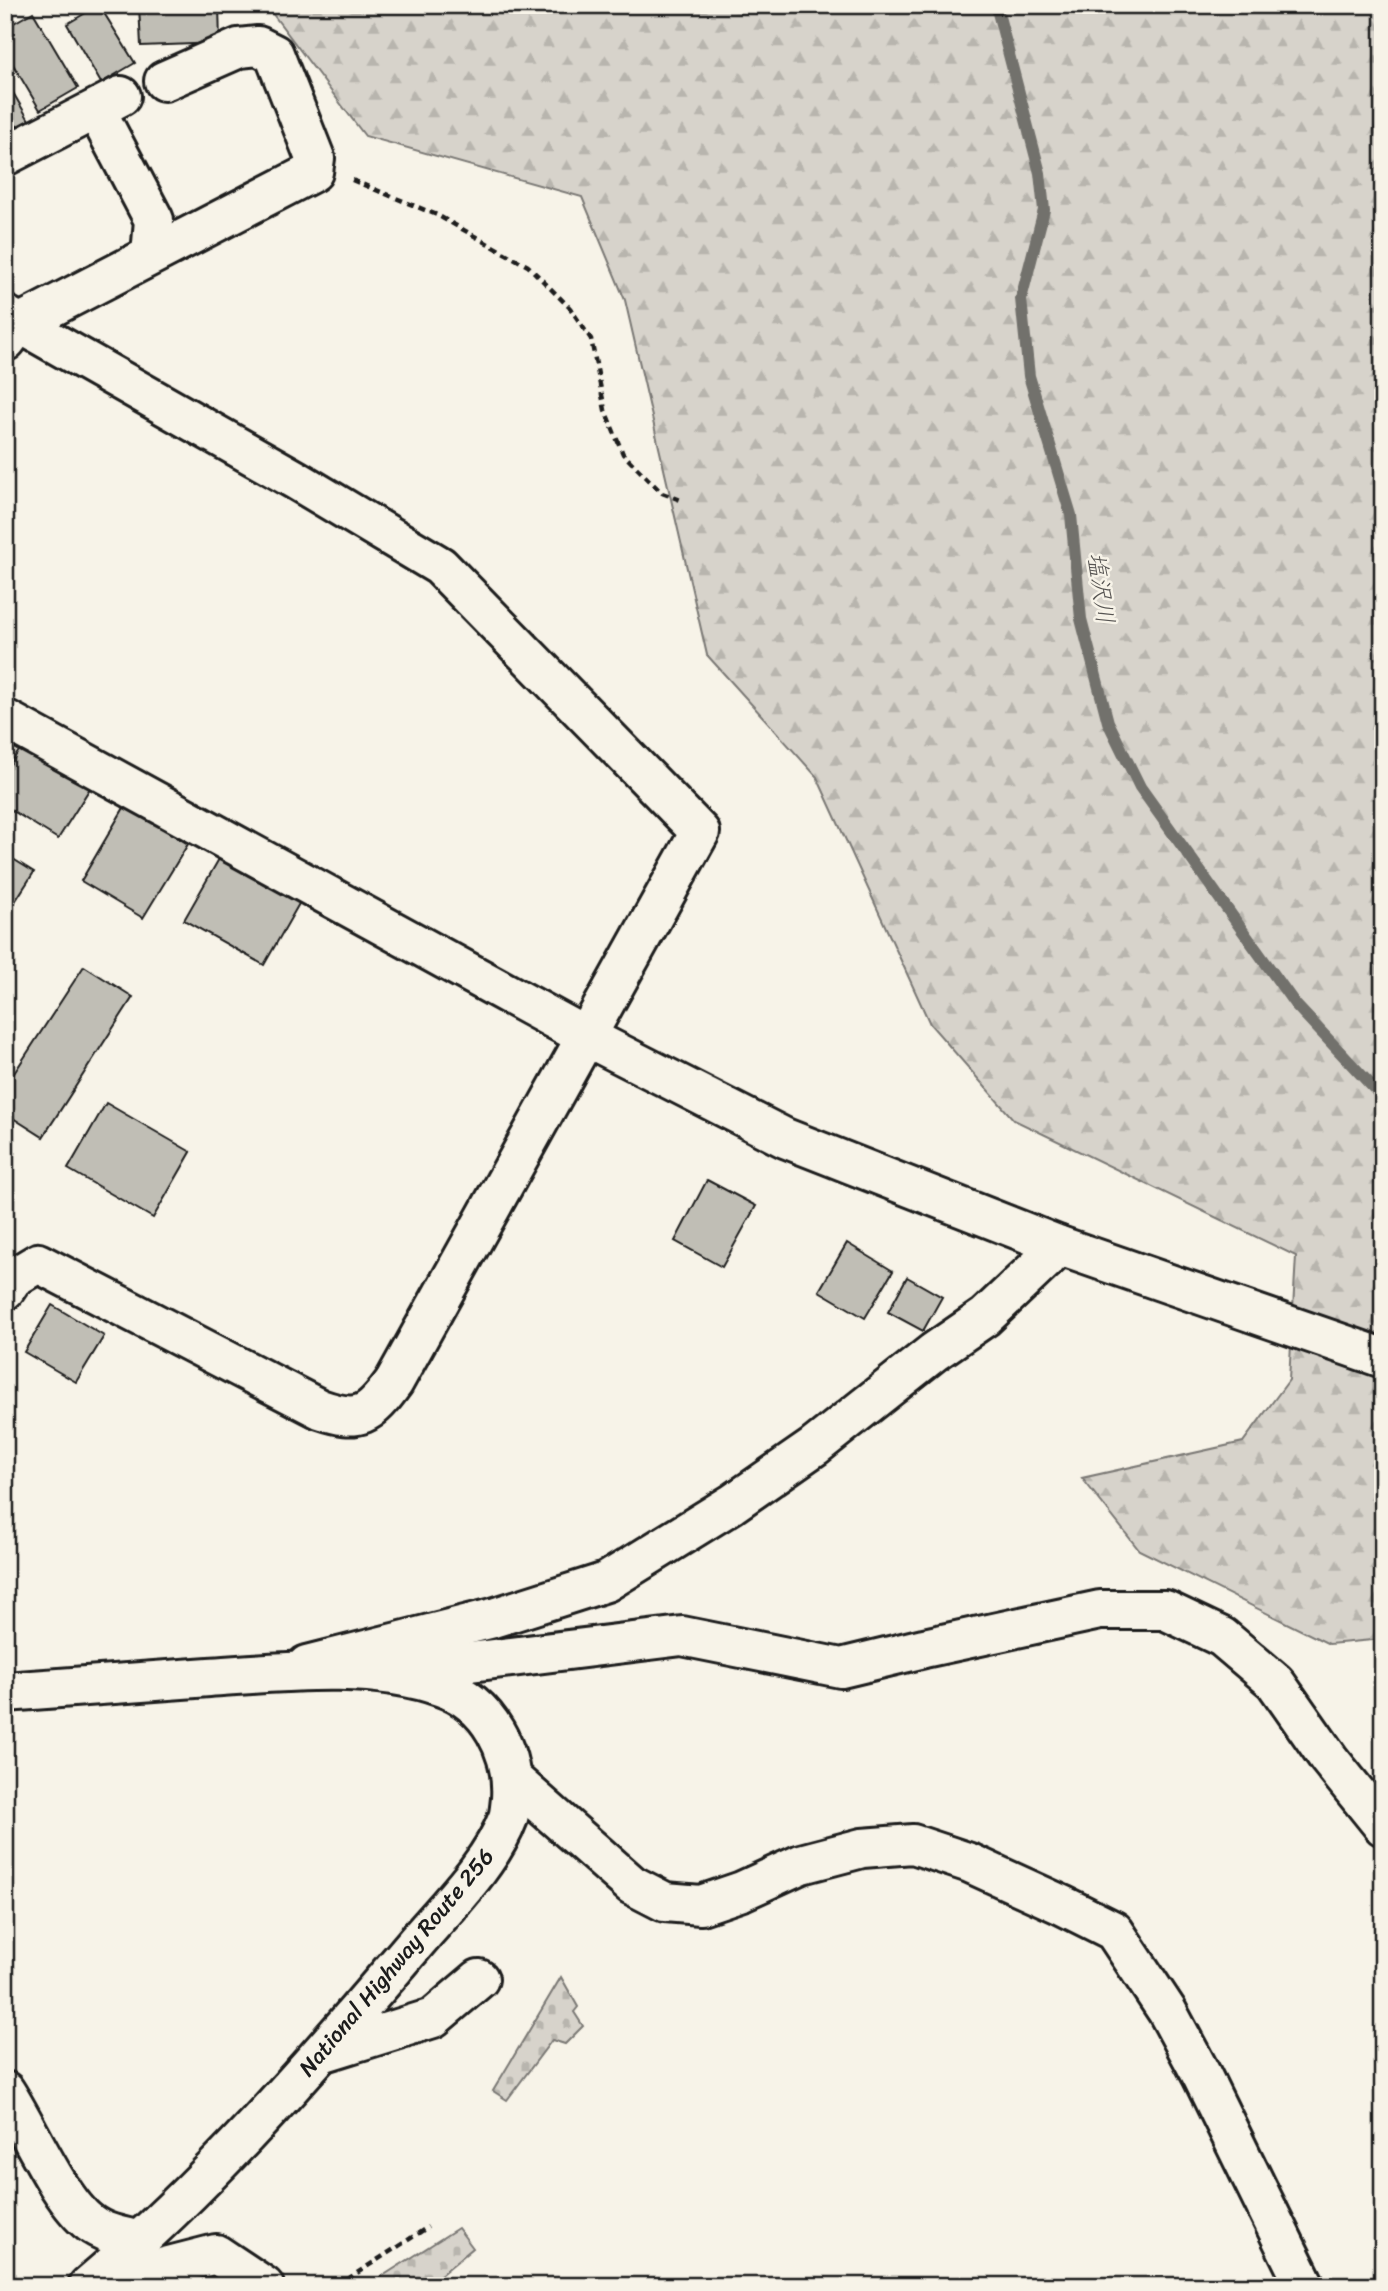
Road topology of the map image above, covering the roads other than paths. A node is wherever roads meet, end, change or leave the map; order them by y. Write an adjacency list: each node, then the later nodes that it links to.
1 (164, 81): 3 (main road)
2 (5, 156): 3 (main road)
3 (152, 255): 4 (main road)
4 (10, 327): 6 (main road)
5 (5, 719): 6 (main road)
6 (584, 1037): 7 (main road); 8 (main road)
7 (1060, 1246): 9 (main road); 10 (main road)
8 (5, 1290)
9 (1383, 1358)
10 (277, 1672): 11 (main road, National Highway Route 256); 12 (main road, National Highway Route 256)
11 (388, 1672): 13 (main road, National Highway Route 256); 14 (main road)
12 (5, 1692)
13 (512, 1779): 16 (main road, National Highway Route 256); 21 (main road)
14 (1383, 1826)
15 (479, 1979): 16 (main road)
16 (324, 2052): 18 (main road, National Highway Route 256)
17 (5, 2091): 18 (main road)
18 (141, 2241): 19 (main road, National Highway Route 256)
19 (90, 2286): 20 (main road)
20 (264, 2286)
21 (1305, 2286)

